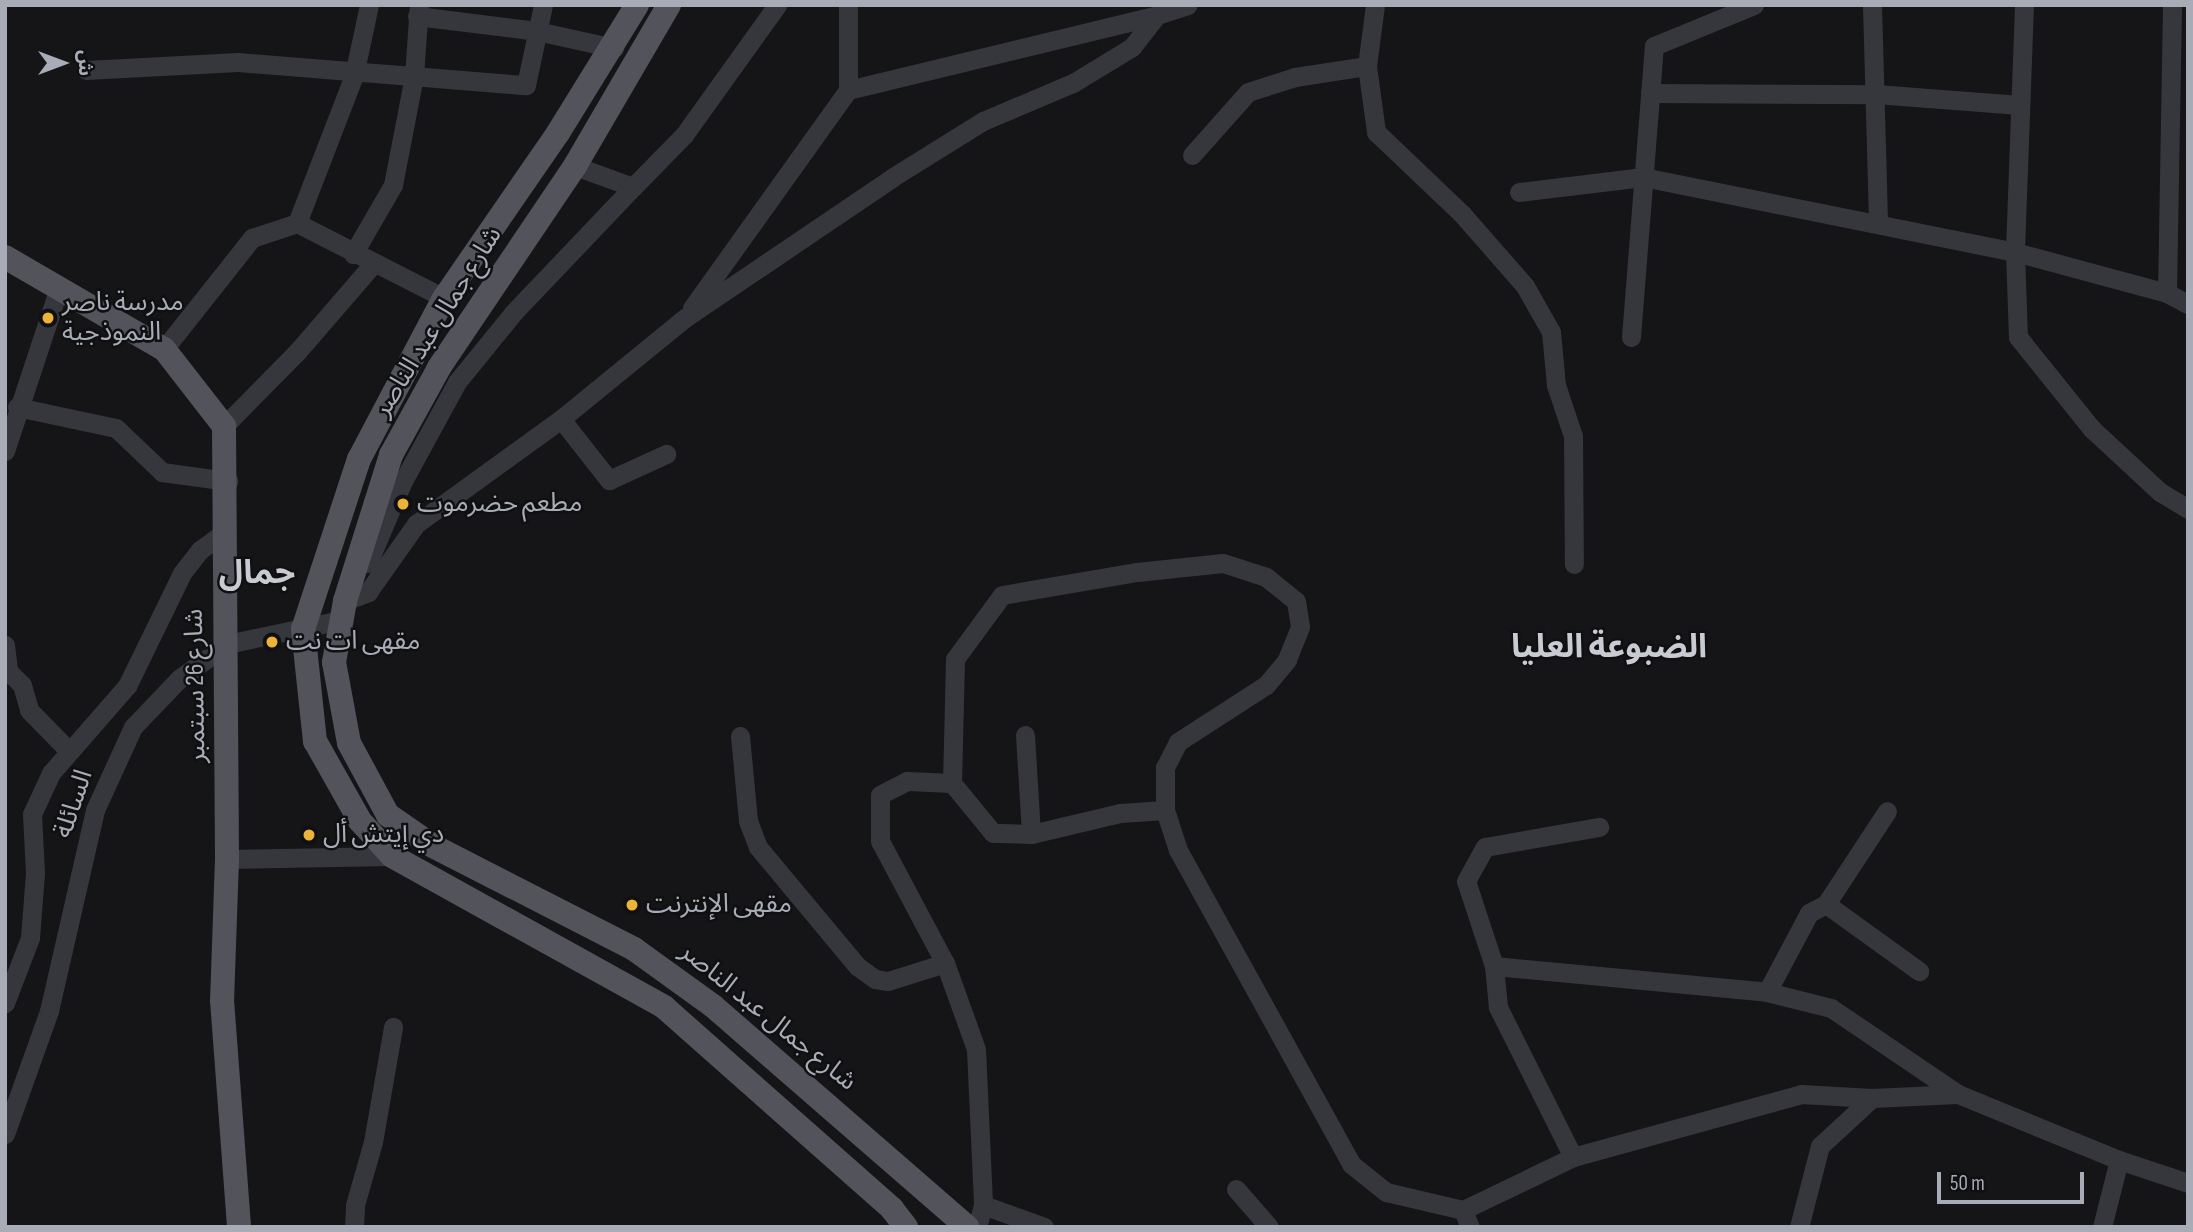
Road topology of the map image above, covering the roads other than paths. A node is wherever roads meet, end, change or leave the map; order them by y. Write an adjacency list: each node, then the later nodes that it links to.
1 (369, 5): 19 (street)
2 (543, 5): 15 (street)
3 (636, 5): 16 (main road, شارع جمال عبد الناصر)
4 (669, 5): 27 (main road, شارع جمال عبد الناصر)
5 (777, 5): 29 (street)
6 (848, 5): 21 (street)
7 (1187, 5): 14 (street)
8 (1375, 5): 17 (street)
9 (1754, 5): 22 (street)
10 (1872, 5): 23 (street)
11 (2024, 5): 24 (street)
12 (2172, 5): 25 (street)
13 (418, 10): 15 (street); 20 (street)
14 (1157, 15): 21 (street); 41 (street)
15 (537, 32): 16 (street); 20 (street)
16 (614, 48): 39 (main road, شارع جمال عبد الناصر)
17 (1367, 66): 26 (street); 52 (street)
18 (86, 70): 19 (street)
19 (354, 75): 20 (street); 31 (street)
20 (414, 76): 34 (street)
21 (848, 90): 41 (street)
22 (1650, 93): 23 (street); 28 (street)
23 (1876, 94): 24 (street); 32 (street)
24 (2020, 105): 33 (street)
25 (2179, 110): 38 (street)
26 (1192, 155)
27 (575, 166): 29 (street); 53 (main road, شارع جمال عبد الناصر)
28 (1643, 177): 30 (street); 32 (street); 42 (street)
29 (634, 187): 53 (street)
30 (1519, 192)
31 (297, 223): 34 (street); 43 (street)
32 (1878, 223): 33 (street)
33 (2015, 252): 38 (street); 50 (street)
34 (353, 254): 36 (street)
35 (5, 257): 37 (main road)
36 (372, 265): 39 (street); 46 (street)
37 (59, 288): 43 (main road); 44 (street)
38 (2167, 293): 40 (street)
39 (444, 298): 54 (main road, شارع جمال عبد الناصر)
40 (2188, 304)
41 (685, 317): 45 (street)
42 (1631, 337)
43 (164, 349): 46 (main road)
44 (17, 407): 47 (street); 49 (street)
45 (561, 419): 48 (street); 53 (street)
46 (225, 426): 49 (main road, شارع 26 سبتمبر)
47 (5, 452)
48 (666, 454)
49 (228, 481): 51 (main road, شارع 26 سبتمبر)
50 (2188, 509)
51 (223, 533): 55 (main road, شارع 26 سبتمبر); 57 (street)
52 (1574, 564)
53 (347, 605): 54 (street, السائلة); 89 (main road, شارع جمال عبد الناصر)
54 (303, 629): 55 (street, السائلة); 67 (main road, شارع جمال عبد الناصر)
55 (227, 644): 58 (street, السائلة); 68 (main road, شارع 26 سبتمبر)
56 (5, 645): 61 (street)
57 (127, 686): 58 (street); 61 (street)
58 (133, 727): 78 (street, السائلة)
59 (1025, 735): 66 (street)
60 (740, 736): 70 (street)
61 (68, 750): 74 (street)
62 (952, 783): 63 (street); 66 (street); 70 (street)
63 (1166, 810): 66 (street); 84 (street)
64 (1887, 811): 69 (street)
65 (1599, 827): 71 (street)
66 (1031, 834)
67 (391, 856): 68 (street); 87 (main road, شارع جمال عبد الناصر)
68 (227, 859): 85 (main road, شارع 26 سبتمبر)
69 (1826, 904): 72 (street); 73 (street)
70 (945, 963): 83 (street)
71 (1494, 966): 73 (street); 79 (street)
72 (1919, 971)
73 (1767, 992): 76 (street)
74 (5, 1003)
75 (393, 1027): 86 (street)
76 (1958, 1094): 77 (street); 80 (street)
77 (1872, 1098): 79 (street); 93 (street)
78 (5, 1133)
79 (1573, 1157): 84 (street)
80 (2119, 1160): 81 (street); 94 (street)
81 (2188, 1183)
82 (1236, 1189): 92 (street)
83 (982, 1205): 90 (street); 91 (street)
84 (1466, 1218)
85 (239, 1227)
86 (354, 1227)
87 (906, 1227)
88 (945, 1227): 89 (main road)
89 (965, 1227)
90 (977, 1227)
91 (1044, 1227)
92 (1269, 1227)
93 (1799, 1227)
94 (2102, 1227)

